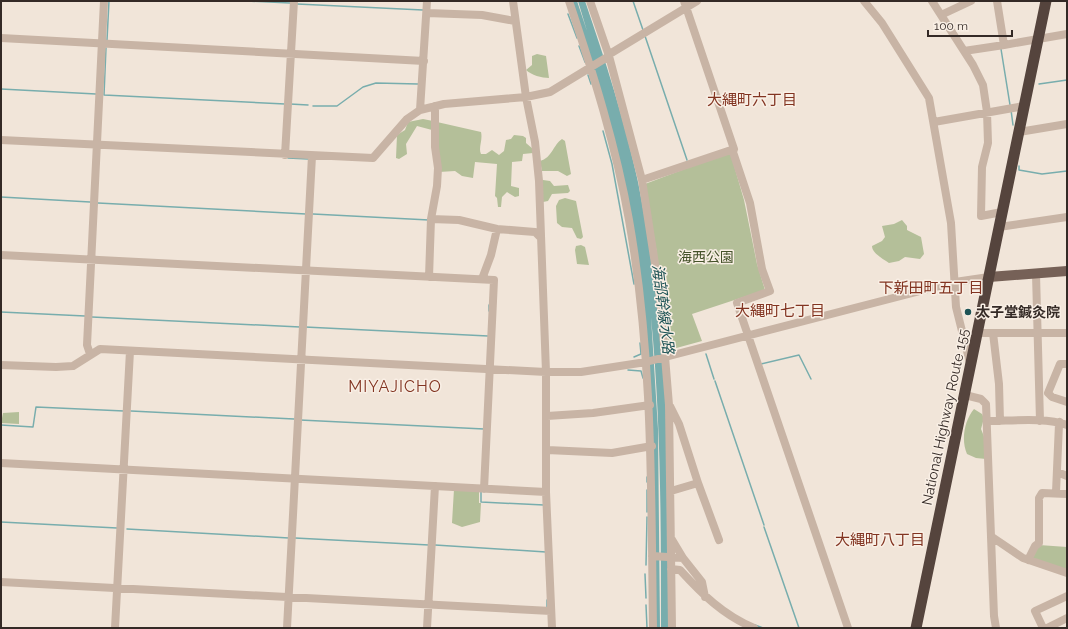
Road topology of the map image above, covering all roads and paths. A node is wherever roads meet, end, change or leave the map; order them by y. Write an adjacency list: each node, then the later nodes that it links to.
1 (104, 1): 20 (street)
2 (294, 1): 23 (street)
3 (428, 1): 14 (street)
4 (513, 1): 16 (street)
5 (569, 1): 26 (street)
6 (590, 1): 24 (street)
7 (697, 1): 13 (street)
8 (864, 1): 32 (street)
9 (932, 1): 15 (street)
10 (971, 1): 15 (street)
11 (997, 1): 21 (street)
12 (1046, 1): 19 (highway, National Highway Route 155)
13 (685, 4): 24 (street); 37 (street)
14 (427, 13): 16 (street); 25 (street)
15 (941, 15): 22 (street)
16 (515, 21): 27 (street)
17 (1067, 34): 19 (street)
18 (1, 38): 20 (street)
19 (1038, 38): 21 (street); 29 (highway, National Highway Route 155)
20 (102, 44): 23 (street); 36 (street)
21 (1004, 45): 22 (street)
22 (964, 51): 31 (street)
23 (291, 54): 25 (street); 38 (street)
24 (608, 56): 26 (street); 40 (street)
25 (424, 61): 30 (street)
26 (591, 66): 27 (street); 65 (street)
27 (526, 97): 28 (street); 46 (street)
28 (435, 106): 30 (street); 43 (street)
29 (1024, 106): 31 (street); 34 (highway, National Highway Route 155)
30 (420, 110): 39 (street)
31 (987, 112): 32 (street); 41 (street)
32 (934, 122): 55 (street)
33 (1067, 124): 34 (street)
34 (1019, 132): 41 (highway, National Highway Route 155)
35 (1, 140): 36 (street)
36 (97, 145): 38 (street); 48 (street)
37 (732, 149): 40 (street); 60 (street)
38 (285, 155): 39 (street)
39 (312, 156): 49 (street)
40 (642, 180): 63 (street)
41 (1002, 212): 44 (highway, National Highway Route 155)
42 (1067, 218): 44 (street)
43 (431, 219): 45 (street); 52 (street)
44 (999, 227): 53 (highway, National Highway Route 155)
45 (497, 229): 46 (street); 54 (street)
46 (538, 235): 70 (street)
47 (1, 255): 48 (street)
48 (91, 260): 49 (street); 62 (street)
49 (306, 270): 52 (street); 64 (street)
50 (1067, 271): 51 (main road)
51 (1036, 274): 53 (main road); 58 (street)
52 (429, 277): 54 (street)
53 (989, 277): 55 (street); 56 (highway, National Highway Route 155)
54 (482, 279): 69 (street)
55 (955, 282): 60 (street); 68 (street)
56 (977, 333): 57 (street); 68 (highway, National Highway Route 155)
57 (993, 333): 58 (street); 77 (street)
58 (1038, 333): 59 (street); 78 (street)
59 (1067, 333)
60 (748, 335): 63 (street); 119 (street)
61 (130, 351): 62 (street); 64 (street); 83 (street)
62 (90, 354): 67 (street)
63 (664, 357): 65 (street); 74 (street)
64 (301, 360): 69 (street); 86 (street)
65 (647, 361): 70 (street); 73 (street)
66 (1066, 361): 72 (street)
67 (1, 365)
68 (970, 366): 71 (highway, National Highway Route 155)
69 (490, 369): 70 (street); 89 (street)
70 (546, 372): 75 (street)
71 (965, 395): 76 (street); 120 (highway, National Highway Route 155)
72 (1067, 402)
73 (650, 405): 75 (street); 80 (street)
74 (669, 405): 87 (street); 90 (street)
75 (547, 416): 81 (street)
76 (988, 421): 77 (street); 94 (street)
77 (1000, 421): 78 (street)
78 (1040, 421): 79 (street)
79 (1064, 424): 84 (street)
80 (652, 446): 81 (street); 97 (street)
81 (547, 450): 91 (street)
82 (1, 463): 83 (street)
83 (124, 470): 86 (street); 104 (street)
84 (1057, 472): 85 (street); 92 (street)
85 (1067, 476)
86 (295, 478): 88 (street); 106 (street)
87 (698, 483): 90 (street); 96 (street)
88 (435, 486): 89 (street); 108 (street)
89 (484, 489): 91 (street)
90 (671, 491): 95 (street)
91 (546, 492): 109 (street)
92 (1056, 492): 93 (street); 100 (street)
93 (1067, 494)
94 (992, 537): 100 (street); 121 (street)
95 (671, 538): 98 (street); 99 (street)
96 (719, 540)
97 (653, 556): 98 (street); 116 (street)
98 (670, 556): 99 (street); 101 (street)
99 (683, 558): 107 (street)
100 (1028, 560): 102 (street)
101 (671, 569): 107 (street); 117 (street)
102 (1067, 573)
103 (1, 582): 104 (street)
104 (118, 588): 106 (street); 112 (street)
105 (1067, 596): 122 (street)
106 (289, 597): 108 (street); 113 (street)
107 (706, 598): 111 (street)
108 (428, 604): 109 (street); 114 (street)
109 (551, 611): 115 (street)
110 (1067, 618): 123 (street)
111 (740, 625): 118 (street)
112 (115, 628)
113 (287, 628)
114 (427, 628)
115 (552, 628)
116 (653, 628)
117 (672, 628)
118 (754, 628)
119 (848, 628)
120 (916, 628)
121 (996, 628)
122 (1043, 628)
123 (1047, 628)

